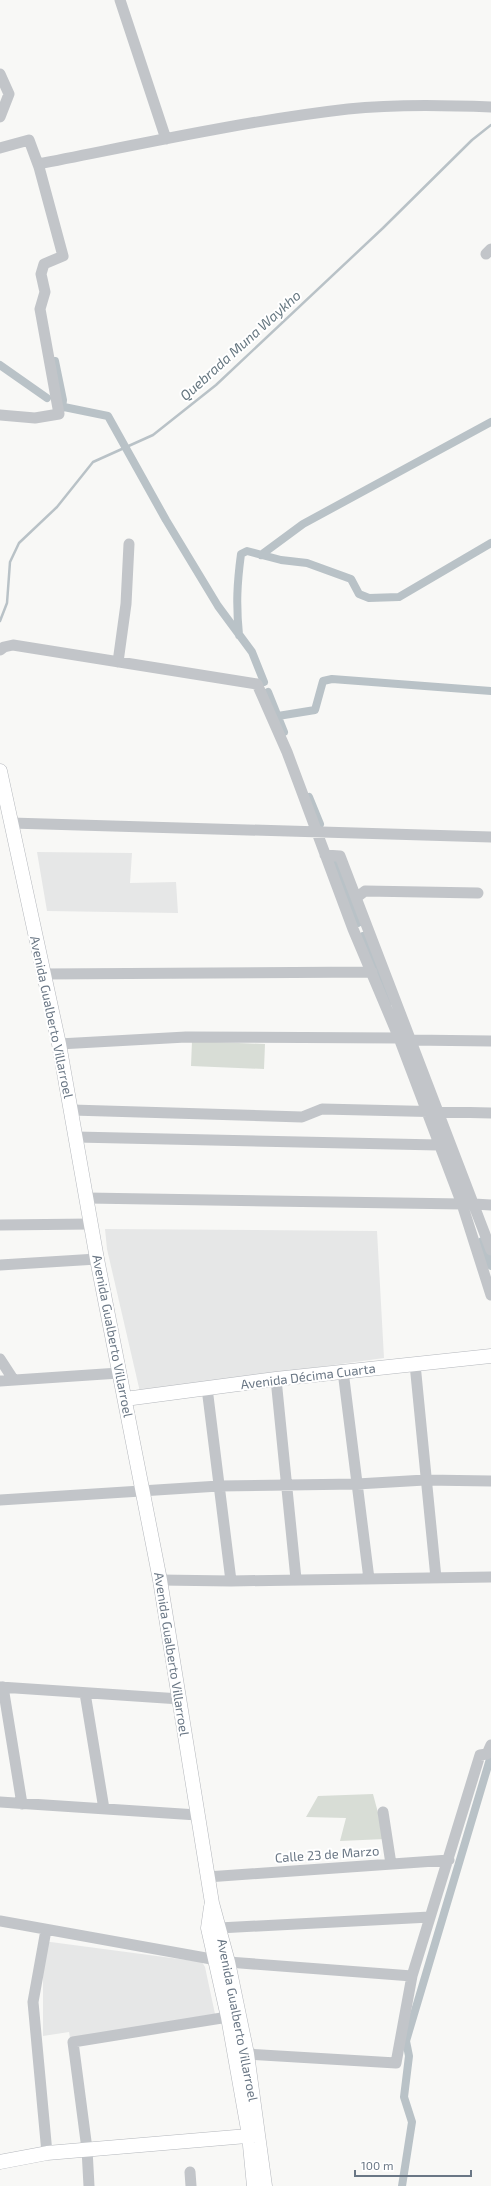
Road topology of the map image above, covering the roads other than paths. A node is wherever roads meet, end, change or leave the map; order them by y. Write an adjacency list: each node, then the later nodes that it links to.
1 (120, 0): 5 (street)
2 (0, 74): 4 (street)
3 (491, 106): 5 (street)
4 (0, 117)
5 (166, 139): 7 (street)
6 (0, 148): 7 (street)
7 (38, 164): 8 (street)
8 (0, 415)
9 (129, 544): 11 (street)
10 (0, 650): 11 (street)
11 (118, 662): 14 (street)
12 (0, 771): 13 (main road, Avenida Gualberto Villarroel)
13 (11, 822): 14 (street); 20 (main road, Avenida Gualberto Villarroel)
14 (317, 833): 15 (street); 16 (street)
15 (491, 837)
16 (326, 855): 18 (street); 19 (street)
17 (478, 893): 18 (street)
18 (356, 898): 22 (street)
19 (372, 972): 20 (street); 21 (street)
20 (43, 974): 24 (main road, Avenida Gualberto Villarroel)
21 (398, 1038): 22 (street); 24 (street); 26 (street)
22 (410, 1040): 23 (street); 26 (street)
23 (491, 1041)
24 (59, 1044): 25 (main road, Avenida Gualberto Villarroel)
25 (72, 1110): 26 (street); 28 (main road, Avenida Gualberto Villarroel)
26 (431, 1112): 27 (street); 29 (street); 32 (street)
27 (491, 1112)
28 (76, 1137): 29 (street); 30 (main road, Avenida Gualberto Villarroel)
29 (438, 1145): 31 (street)
30 (87, 1198): 31 (street); 34 (main road, Avenida Gualberto Villarroel)
31 (462, 1204): 39 (street)
32 (474, 1204): 33 (street); 36 (street)
33 (491, 1205)
34 (91, 1224): 35 (street); 37 (main road, Avenida Gualberto Villarroel)
35 (0, 1225)
36 (491, 1250)
37 (97, 1259): 38 (street); 44 (main road, Avenida Gualberto Villarroel)
38 (0, 1266)
39 (491, 1295)
40 (491, 1356): 42 (main road, Avenida Décima Cuarta)
41 (0, 1359): 46 (street)
42 (415, 1364): 43 (main road, Avenida Décima Cuarta); 50 (street)
43 (343, 1371): 45 (main road, Avenida Décima Cuarta); 52 (street)
44 (119, 1373): 46 (street); 49 (main road, Avenida Gualberto Villarroel)
45 (276, 1378): 48 (main road, Avenida Décima Cuarta); 54 (street)
46 (13, 1379): 47 (street)
47 (0, 1381)
48 (207, 1388): 49 (main road, Avenida Décima Cuarta); 53 (street)
49 (125, 1400): 55 (main road, Avenida Gualberto Villarroel)
50 (426, 1480): 51 (street); 52 (street); 58 (street)
51 (491, 1481)
52 (357, 1484): 54 (street); 60 (street)
53 (219, 1486): 54 (street); 55 (street); 62 (street)
54 (287, 1486): 59 (street)
55 (143, 1490): 56 (street); 61 (main road, Avenida Gualberto Villarroel)
56 (0, 1500)
57 (491, 1577): 58 (street)
58 (436, 1578): 60 (street)
59 (296, 1579): 60 (street); 62 (street)
60 (369, 1579)
61 (160, 1580): 62 (street); 65 (main road, Avenida Gualberto Villarroel)
62 (231, 1581)
63 (1, 1687): 64 (street); 68 (street)
64 (85, 1692): 65 (street); 69 (street)
65 (180, 1699): 71 (main road, Avenida Gualberto Villarroel)
66 (490, 1751): 72 (street)
67 (0, 1802): 68 (street)
68 (22, 1804): 69 (street)
69 (104, 1809): 71 (street)
70 (384, 1812): 73 (street)
71 (197, 1815): 74 (main road, Avenida Gualberto Villarroel)
72 (449, 1860): 73 (street, Calle 23 de Marzo); 76 (street)
73 (391, 1864): 74 (street, Calle 23 de Marzo)
74 (207, 1877): 75 (main road, Avenida Gualberto Villarroel)
75 (212, 1903): 78 (main road, Avenida Gualberto Villarroel); 80 (main road, Avenida Gualberto Villarroel)
76 (430, 1917): 78 (street); 81 (street)
77 (0, 1921): 79 (street)
78 (219, 1928): 80 (main road, Avenida Gualberto Villarroel)
79 (46, 1930): 80 (street); 86 (street)
80 (221, 1961): 81 (street); 82 (main road, Avenida Gualberto Villarroel); 83 (main road, Avenida Gualberto Villarroel)
81 (412, 1976): 83 (street)
82 (228, 2018): 84 (main road, Avenida Gualberto Villarroel); 85 (street)
83 (247, 2054): 84 (main road, Avenida Gualberto Villarroel)
84 (254, 2135): 85 (main road); 91 (main road, Avenida Gualberto Villarroel); 92 (main road, Avenida Gualberto Villarroel)
85 (87, 2149): 86 (main road); 89 (street)
86 (46, 2153): 87 (main road)
87 (0, 2162)
88 (190, 2172): 90 (street)
89 (89, 2186)
90 (191, 2186)
91 (254, 2186)
92 (265, 2186)

